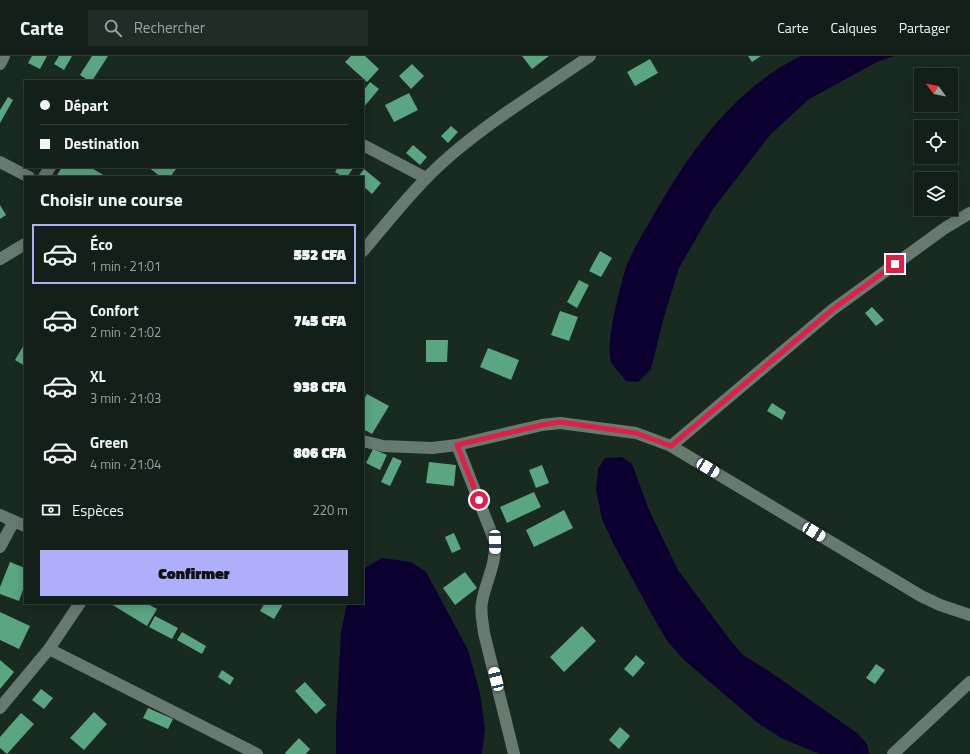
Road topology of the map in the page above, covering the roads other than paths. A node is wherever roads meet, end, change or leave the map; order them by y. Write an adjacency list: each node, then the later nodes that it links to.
1 (4, 56): 3 (street)
2 (590, 56): 7 (street)
3 (0, 64)
4 (364, 145): 7 (street)
5 (0, 162): 6 (street)
6 (27, 176)
7 (426, 178): 10 (street)
8 (970, 213): 14 (street)
9 (24, 245): 11 (street)
10 (364, 250)
11 (0, 259)
12 (364, 441): 13 (street)
13 (457, 445): 14 (street); 25 (street)
14 (671, 446): 20 (street)
15 (0, 515): 16 (street)
16 (14, 521): 17 (street); 18 (street)
17 (24, 526)
18 (0, 547)
19 (79, 604): 21 (street)
20 (970, 615)
21 (49, 649): 23 (street); 24 (street)
22 (970, 682): 26 (street)
23 (0, 708)
24 (255, 754)
25 (514, 754)
26 (892, 754)

